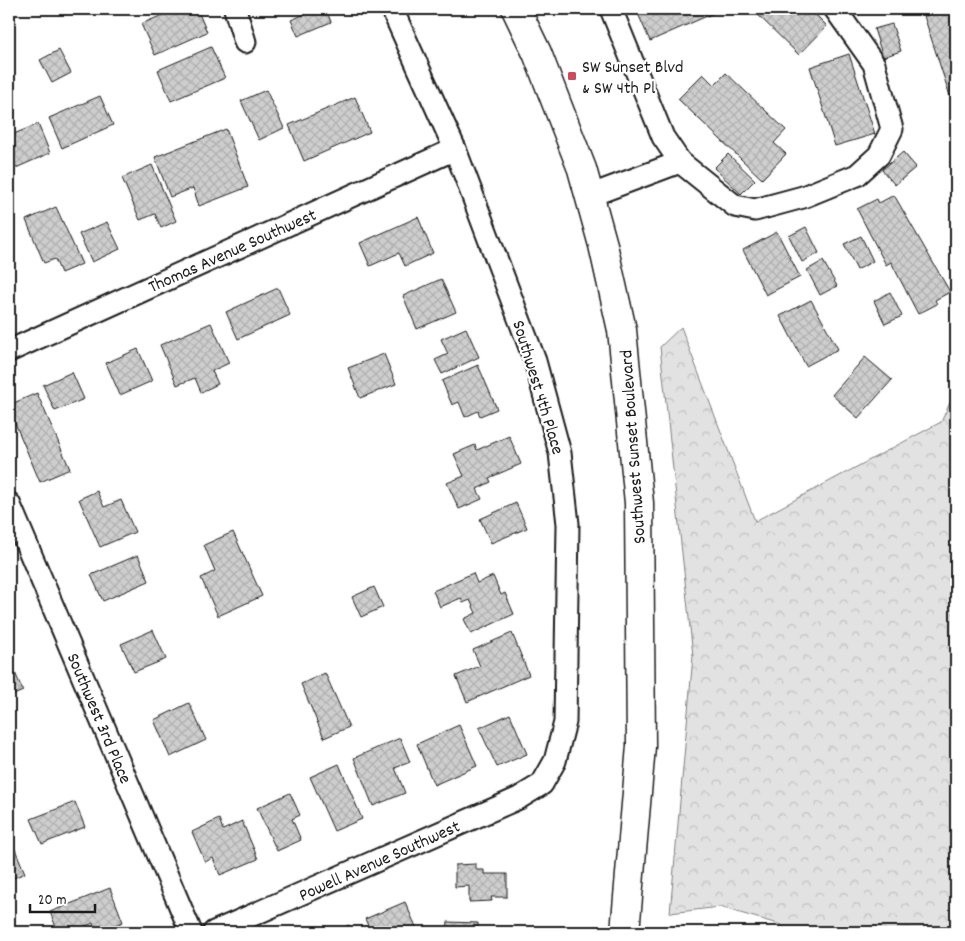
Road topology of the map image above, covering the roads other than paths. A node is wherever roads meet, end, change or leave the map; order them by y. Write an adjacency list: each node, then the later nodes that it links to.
1 (235, 9): 6 (street)
2 (392, 9): 7 (street, Southwest 4th Place)
3 (516, 9): 9 (main road, Southwest Sunset Boulevard)
4 (611, 9): 8 (street)
5 (835, 9): 8 (street)
6 (245, 42)
7 (455, 149): 10 (street, Thomas Avenue Southwest); 12 (street, Southwest 4th Place)
8 (680, 162): 9 (street)
9 (589, 196): 15 (main road, Southwest Sunset Boulevard)
10 (9, 350)
11 (9, 503): 13 (street, Southwest 3rd Place)
12 (542, 784): 14 (street, Powell Avenue Southwest)
13 (191, 932)
14 (214, 932)
15 (625, 932)

